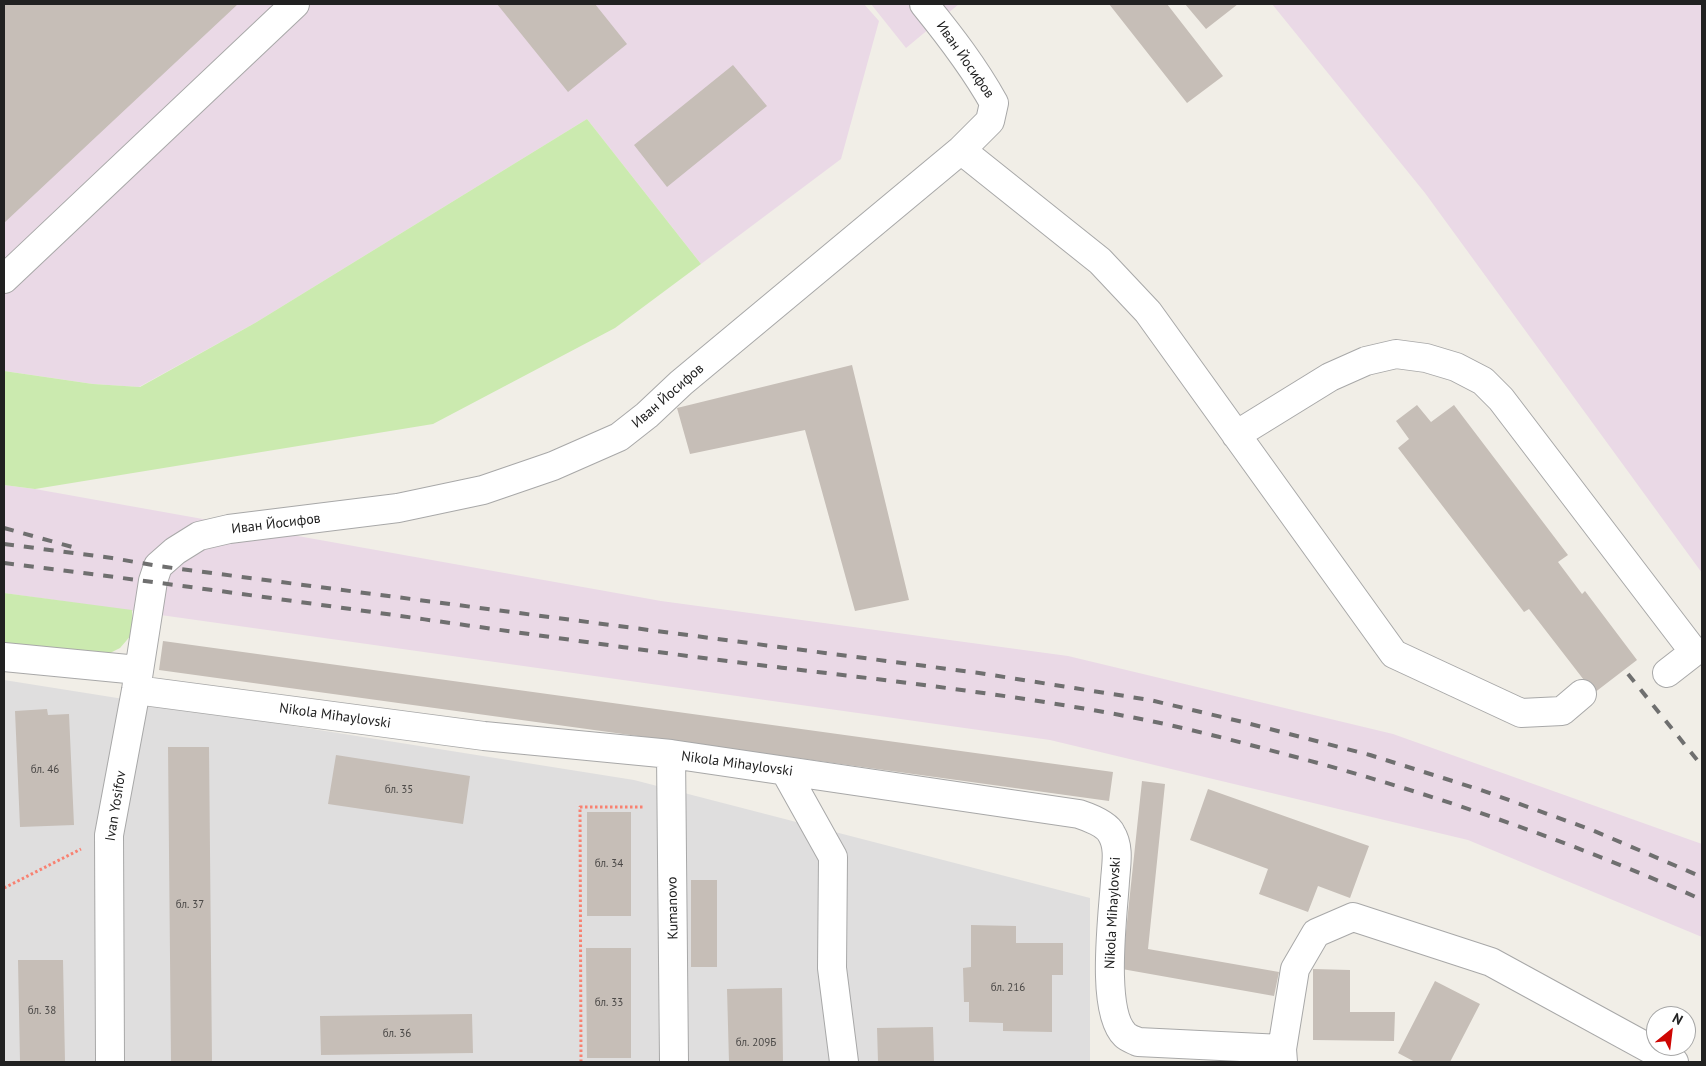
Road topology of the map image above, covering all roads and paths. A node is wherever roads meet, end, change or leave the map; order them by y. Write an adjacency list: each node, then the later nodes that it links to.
1 (295, 4): 4 (street)
2 (924, 4): 3 (street, Иван Йосифов)
3 (961, 150): 5 (street); 8 (street, Иван Йосифов)
4 (4, 279)
5 (1236, 435): 7 (street); 9 (street)
6 (4, 657): 8 (street, Nikola Mihaylovski)
7 (1667, 673)
8 (137, 680): 10 (street, Nikola Mihaylovski); 13 (street, Ivan Yosifov)
9 (1582, 694)
10 (671, 754): 11 (street, Nikola Mihaylovski); 12 (street, Kumanovo)
11 (785, 771): 15 (street, Nikola Mihaylovski); 19 (street)
12 (672, 810): 17 (path); 18 (street, Kumanovo)
13 (109, 835): 14 (path); 16 (street, Ivan Yosifov)
14 (4, 888)
15 (1282, 1055): 20 (street)
16 (110, 1062)
17 (581, 1062)
18 (674, 1062)
19 (844, 1062)
20 (1674, 1062)

